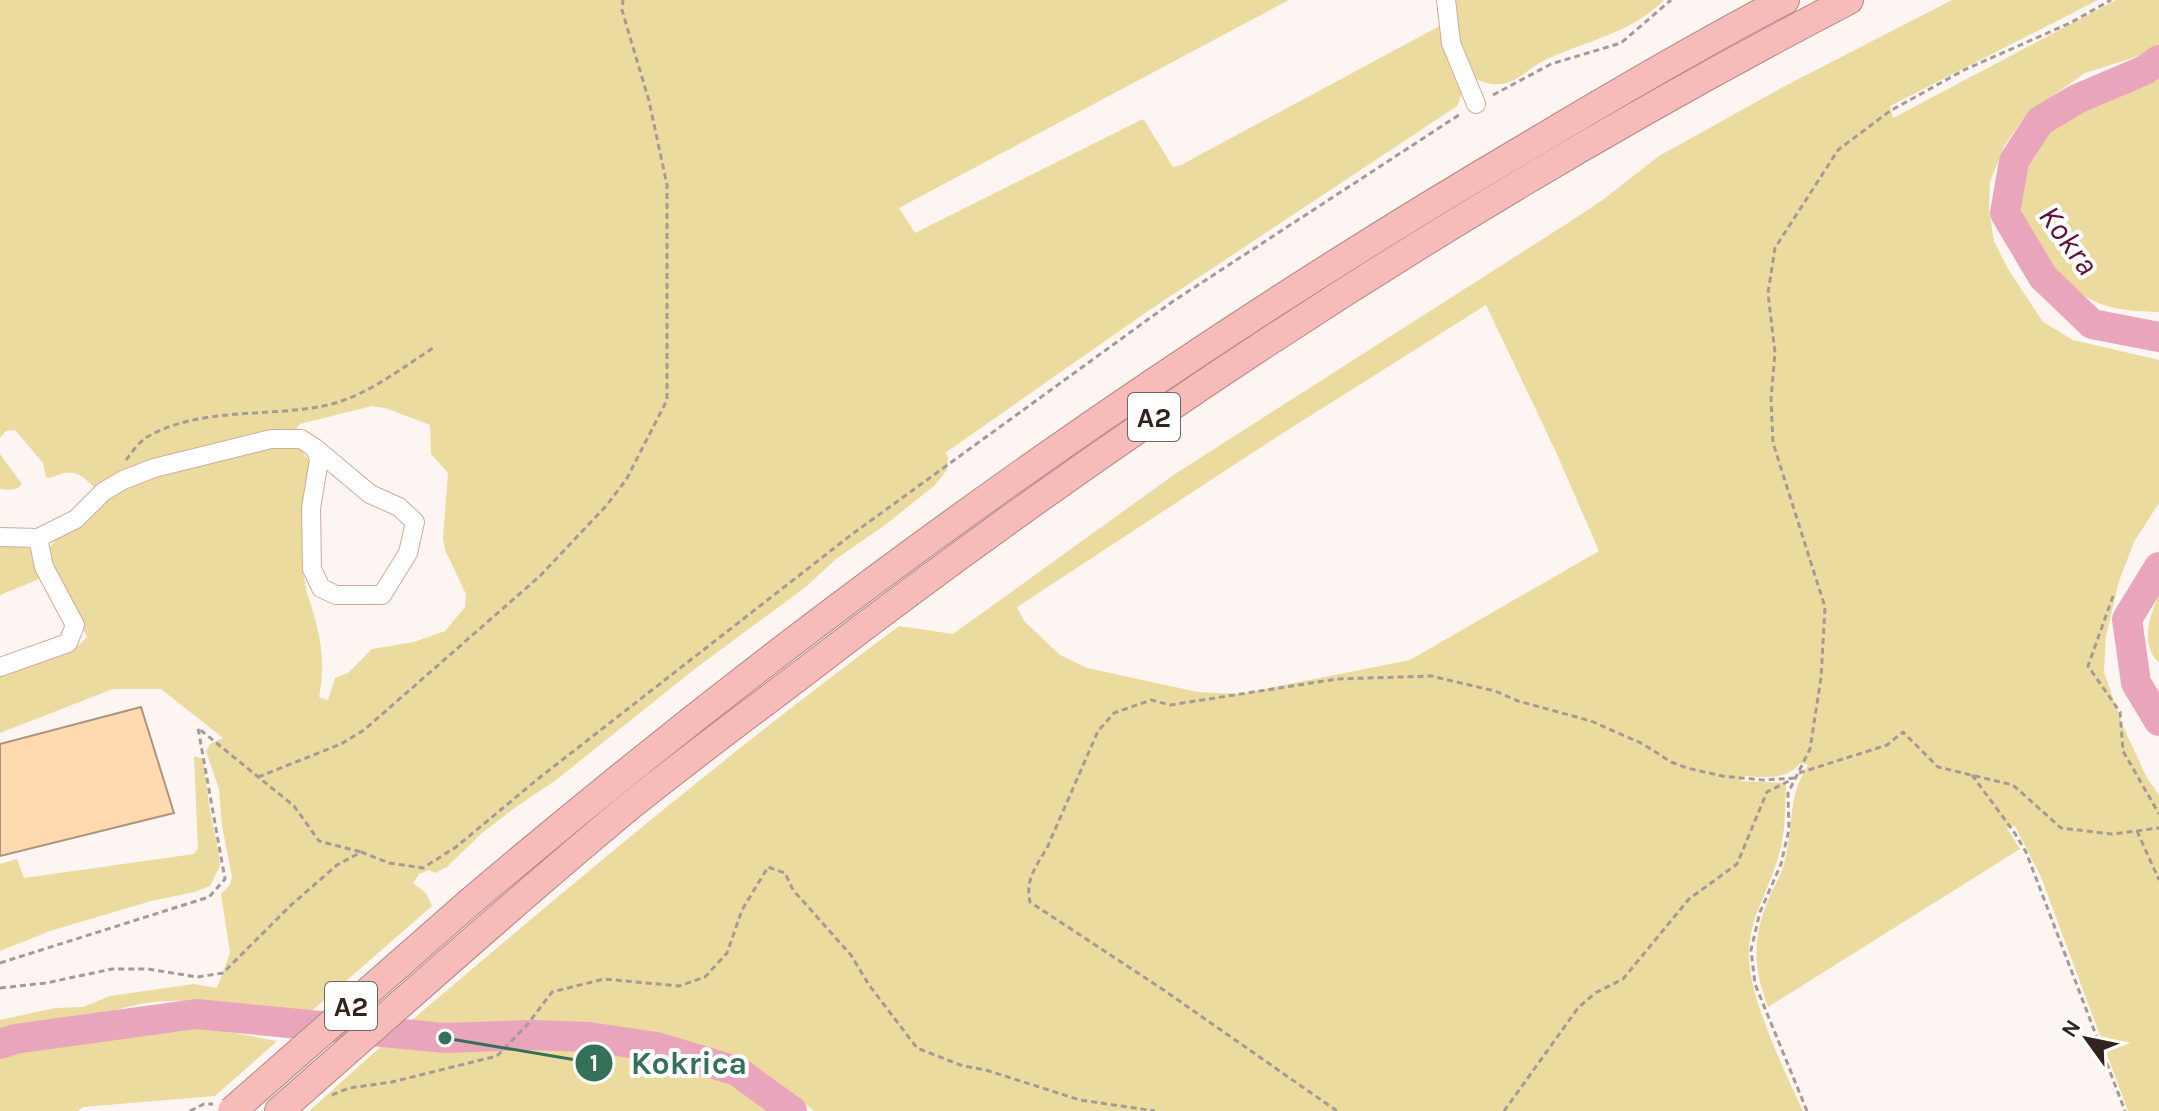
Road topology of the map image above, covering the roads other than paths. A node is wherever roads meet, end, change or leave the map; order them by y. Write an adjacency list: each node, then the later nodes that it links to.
1 (1446, 0): 4 (street)
2 (1785, 0): 9 (highway, A2, bridge)
3 (1849, 0): 10 (highway, A2)
4 (1476, 104)
5 (315, 448): 5 (street); 7 (street)
6 (0, 537): 7 (street)
7 (38, 538): 8 (street)
8 (0, 667)
9 (232, 1111)
10 (279, 1111)

